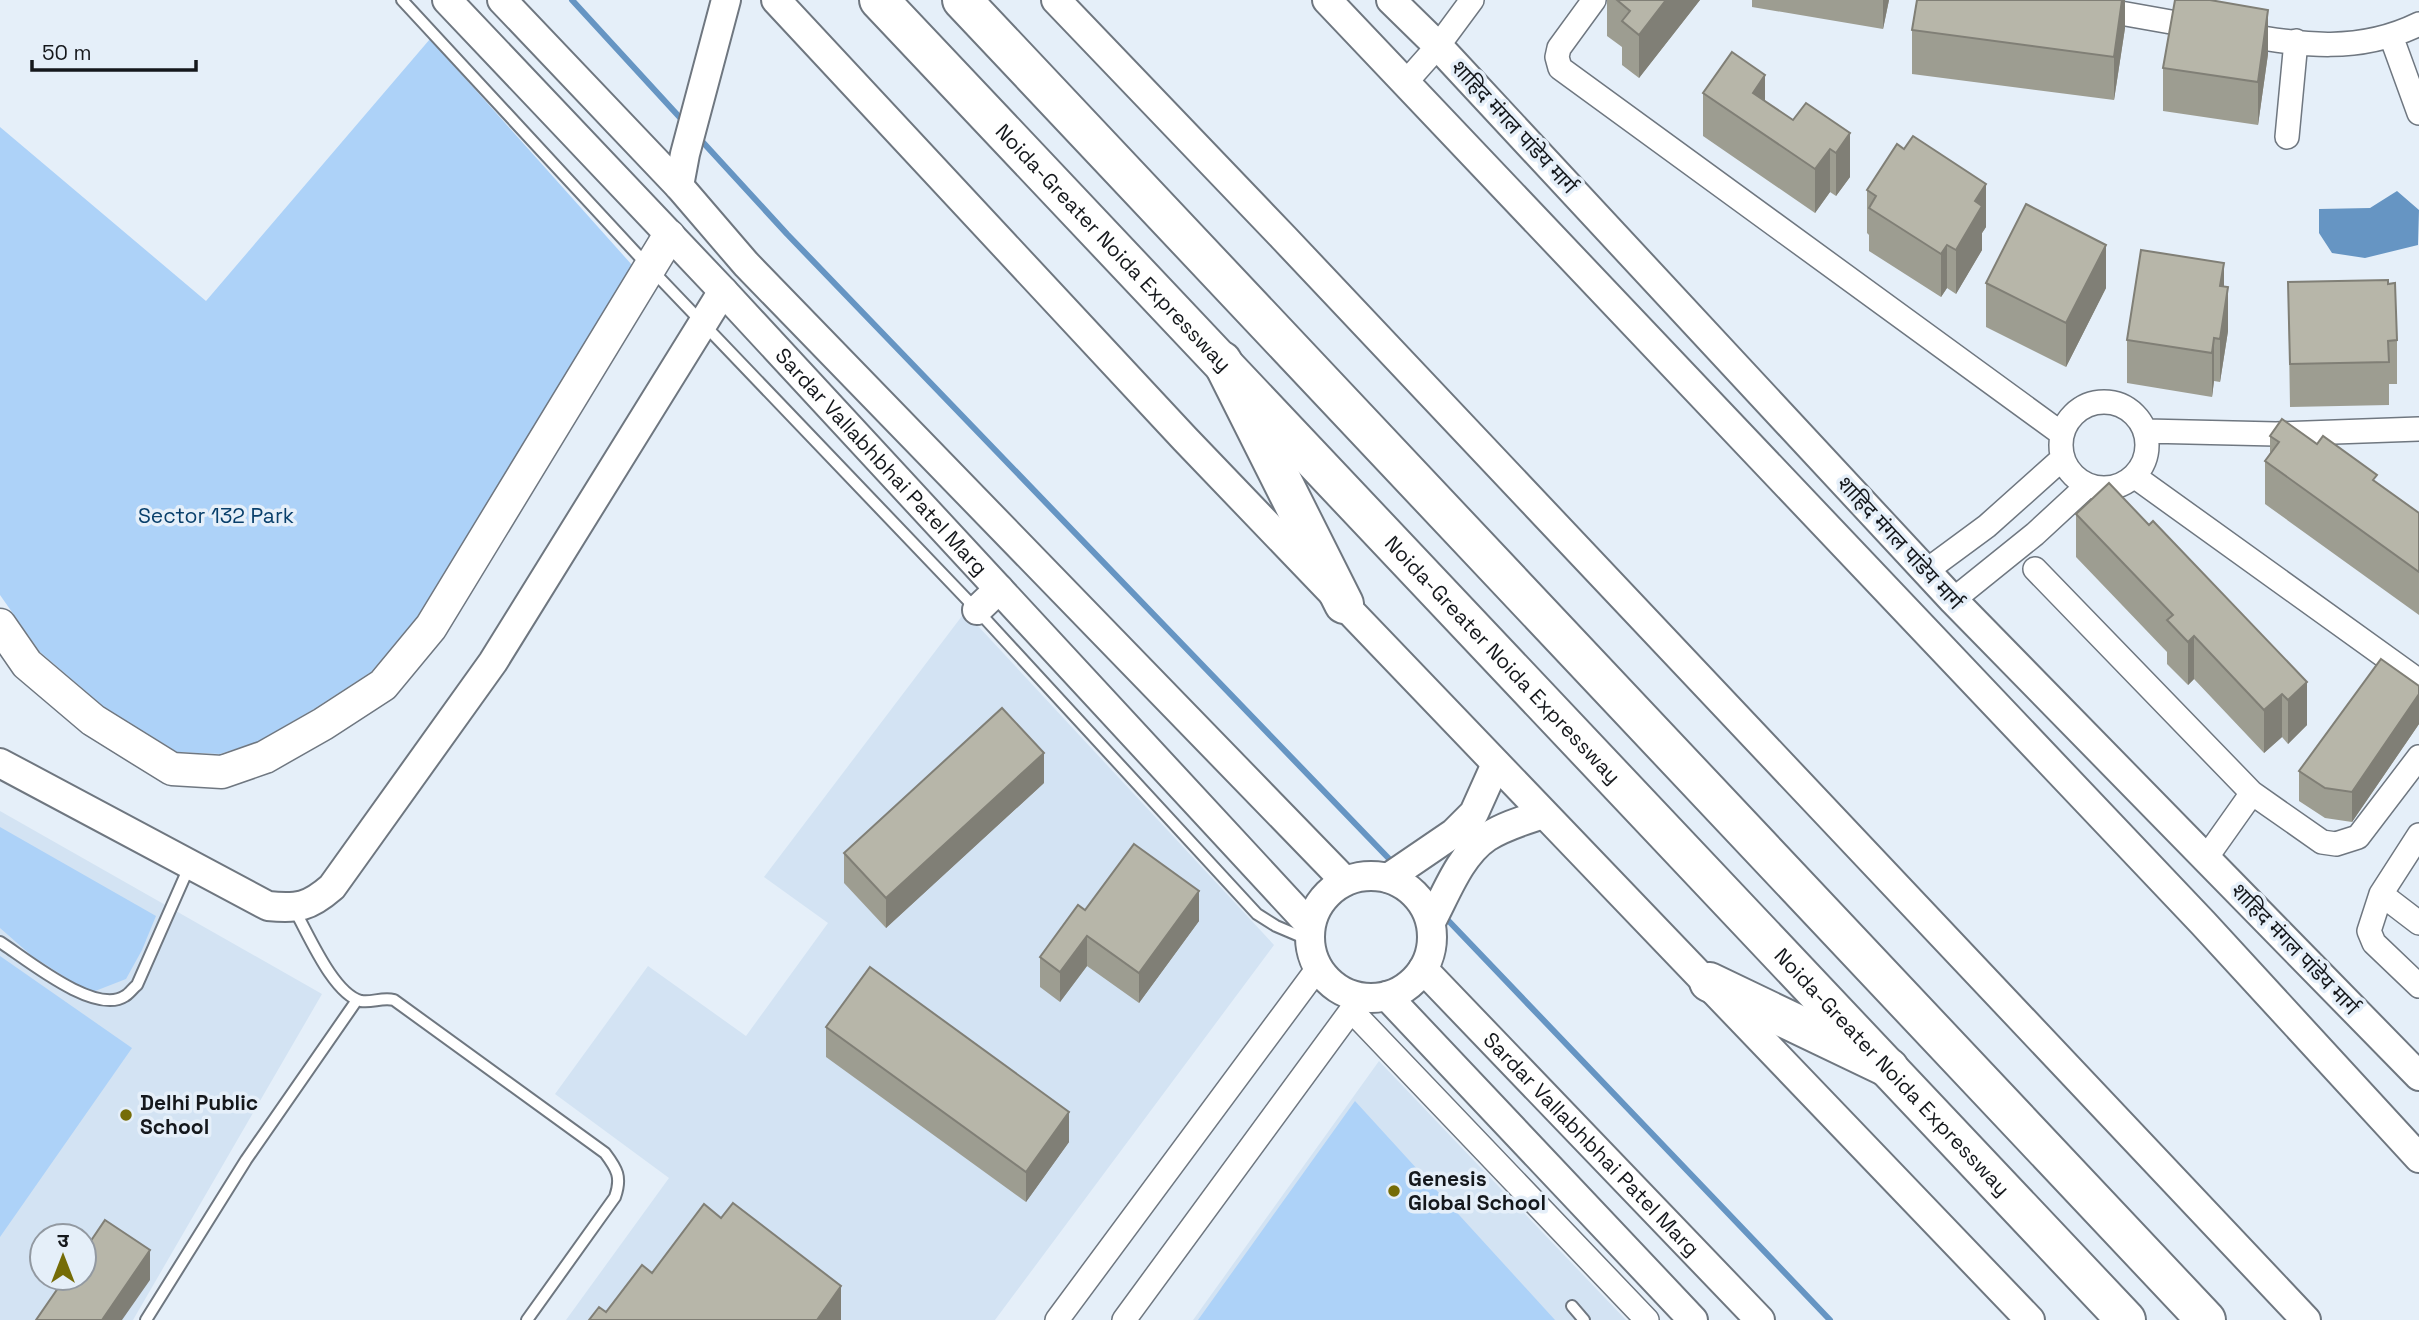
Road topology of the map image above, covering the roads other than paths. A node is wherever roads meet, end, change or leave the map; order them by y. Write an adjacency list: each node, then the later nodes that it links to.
1 (402, 0): 23 (lane)
2 (447, 0): 22 (street, Sardar Vallabhbhai Patel Marg)
3 (502, 0): 21 (street, Sardar Vallabhbhai Patel Marg)
4 (726, 0): 21 (street)
5 (776, 0): 39 (street)
6 (879, 0): 26 (highway, Noida-Greater Noida Expressway)
7 (962, 0): 79 (highway)
8 (1056, 0): 80 (street)
9 (1327, 0): 18 (street)
10 (1391, 0): 17 (street, शाहिद मंगल पांडेय मार्ग)
11 (1472, 0): 17 (street)
12 (1594, 0): 29 (street)
13 (2047, 0): 16 (street)
14 (2419, 24): 15 (street)
15 (2391, 36): 16 (street); 19 (street)
16 (2297, 41): 20 (street)
17 (1438, 46): 18 (street); 36 (street, शाहिद मंगल पांडेय मार्ग)
18 (1406, 82): 67 (street)
19 (2419, 113)
20 (2287, 137)
21 (679, 186): 52 (street, Sardar Vallabhbhai Patel Marg)
22 (668, 236): 23 (main road); 24 (street, Sardar Vallabhbhai Patel Marg)
23 (649, 267): 25 (lane); 41 (main road)
24 (723, 291): 25 (street); 37 (street, Sardar Vallabhbhai Patel Marg)
25 (704, 323): 40 (lane); 54 (street)
26 (1222, 361): 39 (highway); 65 (highway, Noida-Greater Noida Expressway)
27 (2419, 429): 28 (street)
28 (2146, 431): 29 (street); 31 (street)
29 (2062, 434): 30 (street)
30 (2063, 458): 32 (street); 33 (street)
31 (2134, 477): 32 (street); 42 (street)
32 (2088, 485): 34 (street)
33 (2000, 514): 34 (street); 36 (street)
34 (2027, 540): 38 (street)
35 (2035, 569): 46 (street)
36 (1926, 571): 38 (street, शाहिद मंगल पांडेय मार्ग)
37 (999, 589): 40 (street); 57 (street, Sardar Vallabhbhai Patel Marg)
38 (1953, 600): 49 (street, शाहिद मंगल पांडेय मार्ग)
39 (1344, 604): 45 (street)
40 (978, 610): 57 (lane)
41 (0, 625)
42 (2419, 681)
43 (2419, 757): 46 (street)
44 (0, 762): 50 (street)
45 (1496, 764): 47 (street); 51 (street)
46 (2252, 793): 49 (street)
47 (1543, 814): 55 (street); 61 (street)
48 (2419, 835): 53 (street)
49 (2206, 858): 66 (street, शाहिद मंगल पांडेय मार्ग)
50 (190, 864): 54 (street); 58 (lane)
51 (1388, 878): 52 (street); 55 (street)
52 (1345, 881): 57 (street)
53 (2381, 894): 56 (street); 62 (street)
54 (294, 909): 63 (lane)
55 (1431, 922): 60 (street)
56 (2419, 923)
57 (1310, 932): 59 (street, Sardar Vallabhbhai Patel Marg)
58 (0, 942)
59 (1318, 968): 64 (street); 72 (street)
60 (1423, 969): 64 (street); 76 (street, Sardar Vallabhbhai Patel Marg)
61 (1709, 982): 65 (highway); 77 (street)
62 (2419, 986)
63 (357, 1000): 70 (lane); 71 (lane)
64 (1366, 1001): 69 (street); 69 (street); 73 (street)
65 (1889, 1068): 78 (highway, Noida-Greater Noida Expressway)
66 (2419, 1076)
67 (2419, 1158)
68 (1572, 1306): 74 (lane)
69 (1652, 1310): 75 (street)
70 (146, 1320)
71 (527, 1320)
72 (1057, 1320)
73 (1124, 1320)
74 (1584, 1320)
75 (1693, 1320)
76 (1760, 1320)
77 (2030, 1320)
78 (2126, 1320)
79 (2206, 1320)
80 (2306, 1320)

